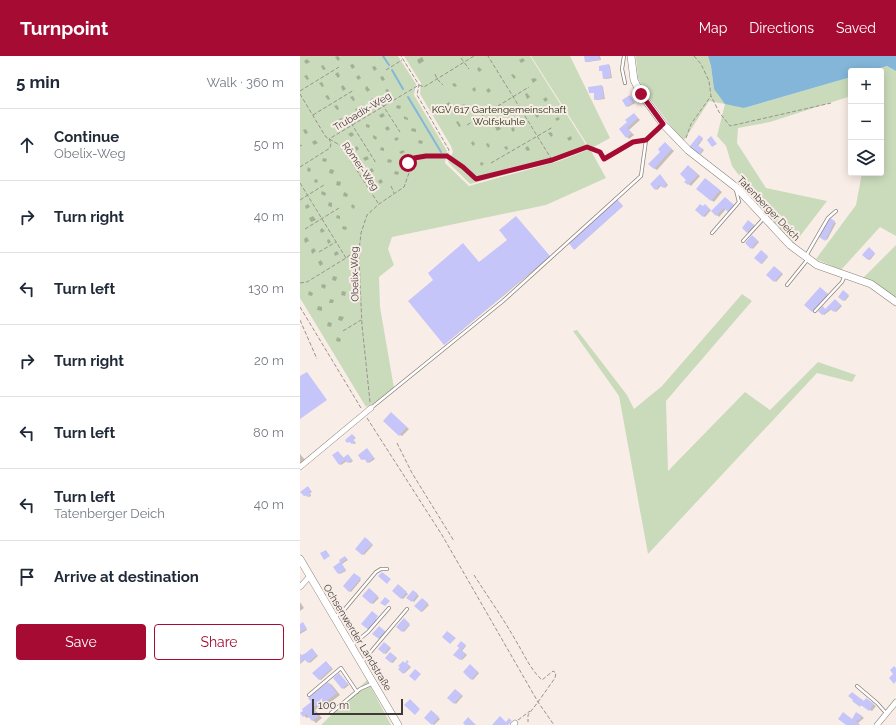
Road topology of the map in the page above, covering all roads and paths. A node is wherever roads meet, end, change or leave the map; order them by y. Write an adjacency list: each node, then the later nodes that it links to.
1 (401, 56): 8 (path)
2 (474, 56): 9 (path)
3 (488, 56): 23 (path)
4 (624, 56): 15 (lane)
5 (631, 56): 29 (street, Tatenberger Deich)
6 (694, 56): 22 (path)
7 (461, 58): 9 (path)
8 (403, 60): 12 (path); 16 (path)
9 (464, 63): 11 (path); 14 (path)
10 (340, 67): 20 (path)
11 (469, 69)
12 (386, 70)
13 (435, 74): 14 (path)
14 (437, 79): 16 (path, Trubadix-Weg); 17 (path)
15 (625, 83)
16 (419, 85): 26 (path, Trubadix-Weg); 39 (path)
17 (443, 85)
18 (529, 87): 23 (path)
19 (354, 90): 27 (path)
20 (300, 91)
21 (300, 94): 27 (path, Römer-Weg)
22 (711, 96): 24 (path); 35 (path)
23 (513, 97): 31 (path); 34 (path)
24 (831, 103)
25 (382, 104): 26 (path)
26 (384, 106): 30 (path, Trubadix-Weg); 33 (path)
27 (312, 115): 36 (path, Römer-Weg)
28 (351, 123): 30 (path)
29 (663, 124): 37 (lane); 50 (street, Tatenberger Deich)
30 (353, 125): 36 (path, Trubadix-Weg); 43 (path)
31 (467, 125)
32 (553, 127): 34 (path)
33 (400, 132)
34 (537, 136): 42 (path); 45 (path)
35 (687, 136)
36 (330, 139): 46 (path, Trubadix-Weg); 54 (path, Römer-Weg)
37 (646, 140): 42 (path); 77 (lane)
38 (414, 155): 40 (path, Obelix-Weg)
39 (447, 156): 40 (path); 44 (path)
40 (414, 158): 51 (path, Obelix-Weg)
41 (538, 159): 44 (path)
42 (552, 160): 44 (path)
43 (376, 163)
44 (540, 163)
45 (492, 164)
46 (300, 167)
47 (300, 183): 52 (path)
48 (324, 185): 52 (path)
49 (391, 186): 51 (path)
50 (737, 188): 57 (street, Tatenberger Deich); 60 (lane)
51 (394, 193): 54 (path, Obelix-Weg)
52 (308, 195): 53 (path); 58 (path)
53 (300, 200)
54 (379, 204): 63 (path, Obelix-Weg)
55 (339, 208): 58 (path)
56 (836, 211): 66 (lane)
57 (764, 217): 61 (lane); 66 (street, Tatenberger Deich)
58 (322, 219): 59 (path); 62 (path)
59 (305, 229)
60 (712, 233)
61 (743, 241)
62 (336, 242): 64 (path); 65 (path)
63 (359, 248): 65 (path); 74 (path, Obelix-Weg)
64 (319, 252)
65 (346, 258): 68 (path)
66 (807, 258): 67 (street, Tatenberger Deich); 69 (lane)
67 (845, 275): 70 (street, Tatenberger Deich); 72 (lane)
68 (300, 283)
69 (786, 285)
70 (896, 302)
71 (300, 307): 78 (path)
72 (815, 311)
73 (300, 320): 76 (path)
74 (362, 320): 75 (path); 77 (path, Obelix-Weg)
75 (342, 331)
76 (317, 359)
77 (371, 408): 78 (street)
78 (364, 413): 80 (street); 96 (path)
79 (397, 443): 81 (path)
80 (300, 467)
81 (454, 541)
82 (300, 559): 85 (street, Ochsenwerder Landstraße)
83 (387, 569): 89 (lane)
84 (474, 575): 96 (path)
85 (310, 576): 86 (street); 89 (street, Ochsenwerder Landstraße)
86 (300, 587)
87 (389, 608): 90 (lane)
88 (407, 610): 91 (lane)
89 (335, 617): 90 (street, Ochsenwerder Landstraße)
90 (352, 646): 91 (street, Ochsenwerder Landstraße)
91 (362, 663): 92 (street, Ochsenwerder Landstraße)
92 (374, 682): 94 (lane); 103 (street, Ochsenwerder Landstraße)
93 (857, 686): 100 (lane)
94 (357, 692): 95 (lane); 99 (lane)
95 (309, 695)
96 (538, 702): 98 (path); 104 (path)
97 (896, 702): 100 (street)
98 (533, 709): 101 (path); 102 (path)
99 (331, 713)
100 (886, 713): 105 (street)
101 (528, 722)
102 (514, 724)
103 (398, 725)
104 (554, 725)
105 (876, 725)

